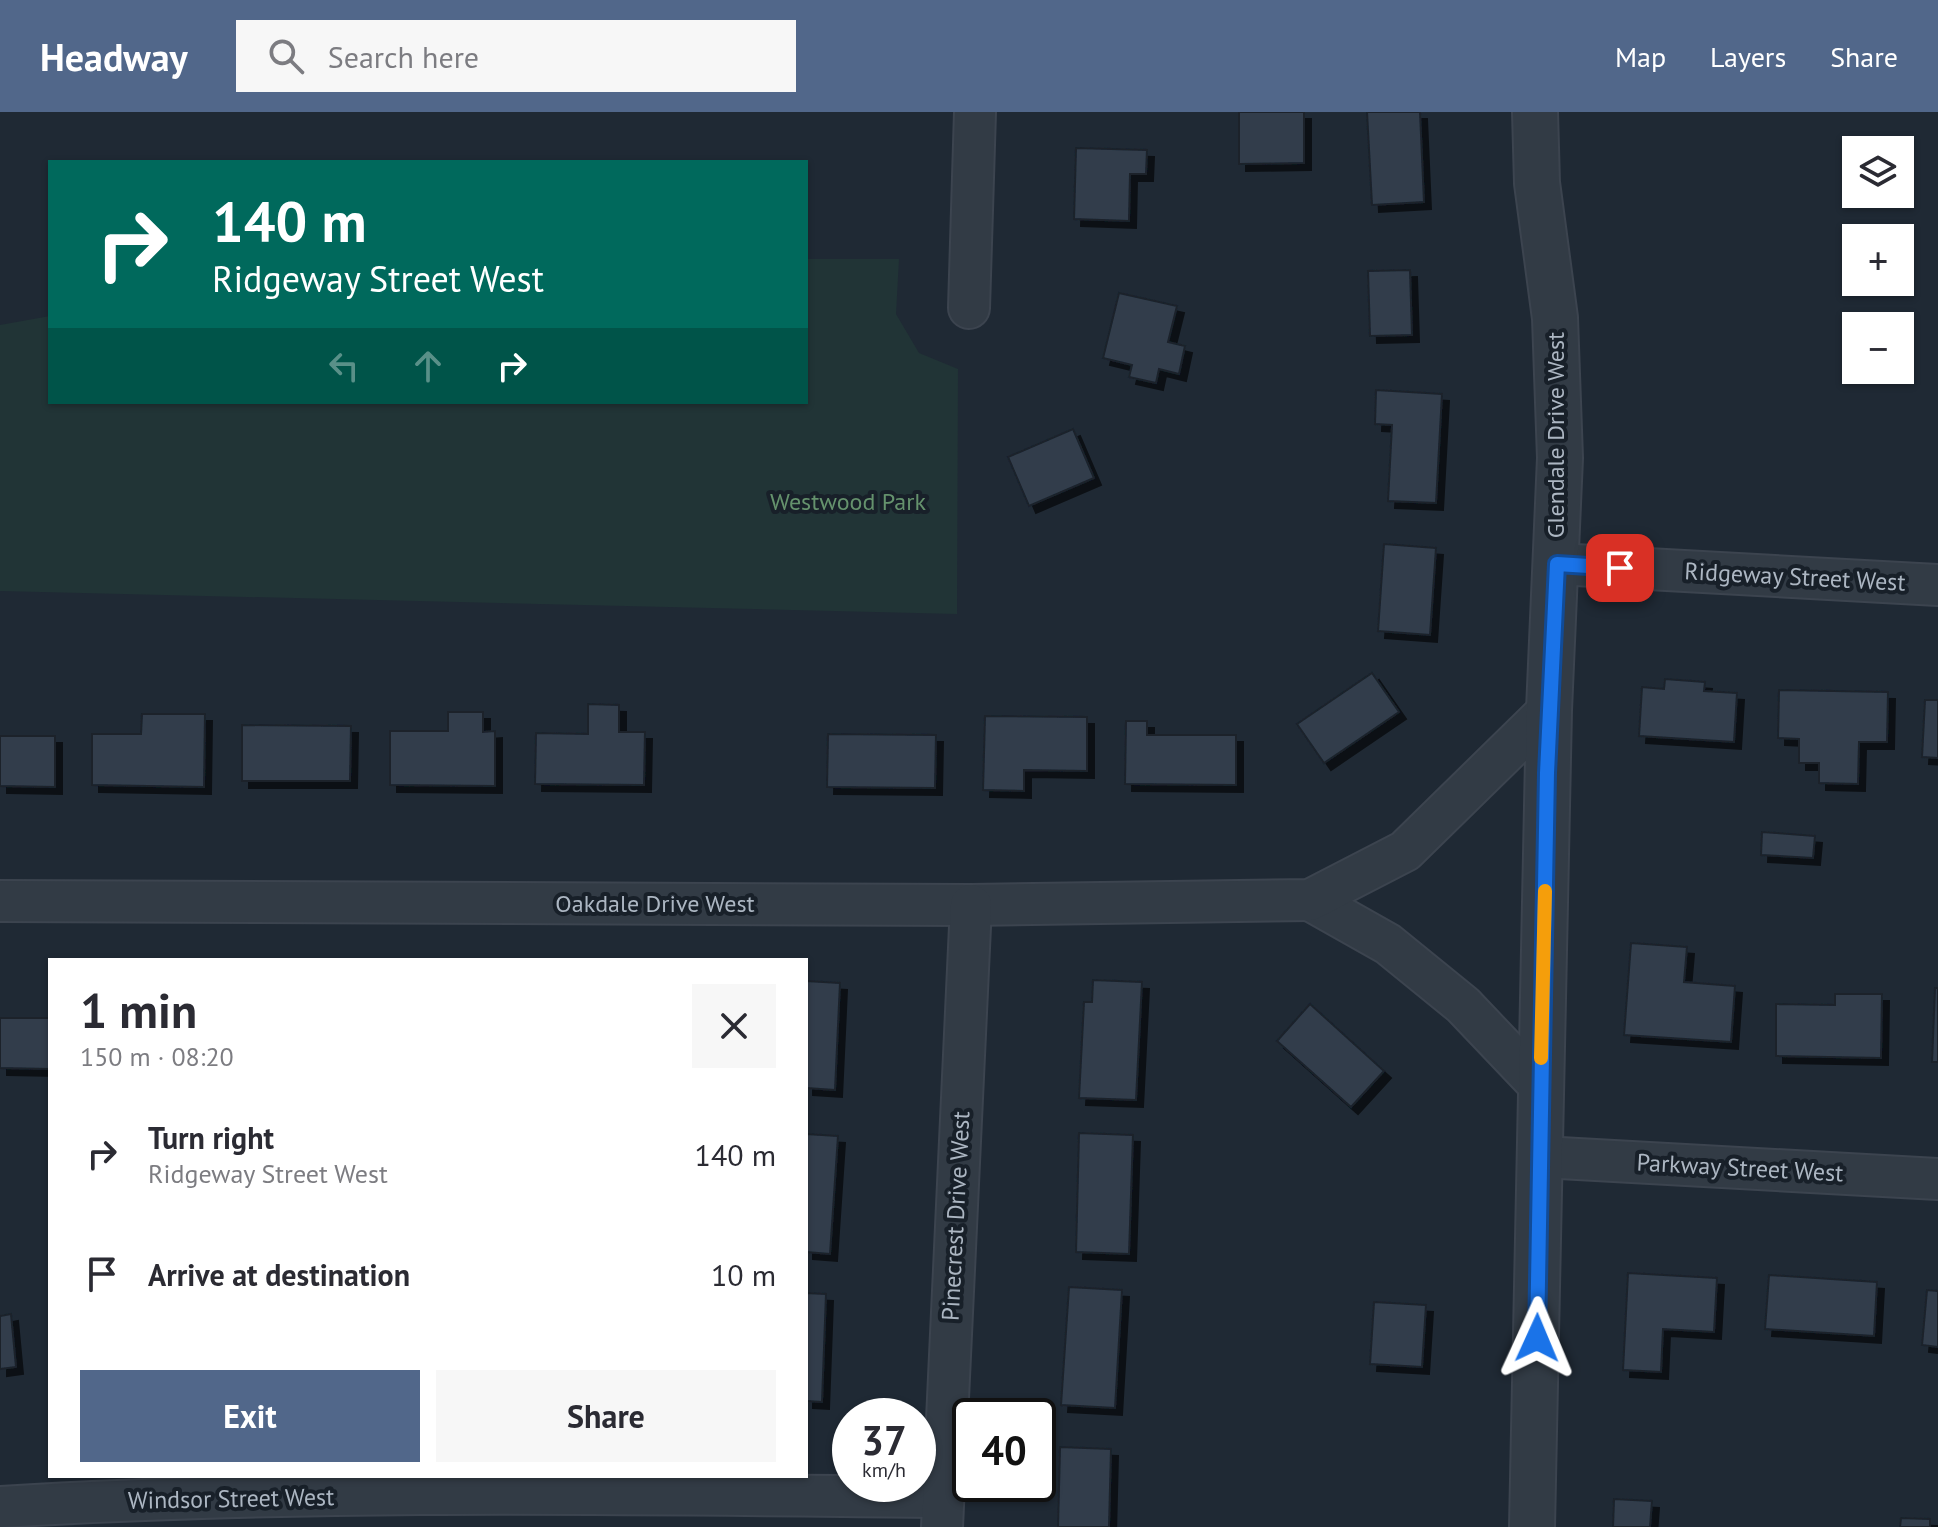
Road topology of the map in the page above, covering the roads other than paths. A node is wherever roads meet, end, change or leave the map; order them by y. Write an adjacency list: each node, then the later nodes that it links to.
1 (975, 112): 3 (street)
2 (1535, 112): 4 (street, Glendale Drive West)
3 (969, 308)
4 (1557, 564): 5 (street, Ridgeway Street West); 6 (street, Glendale Drive West)
5 (1938, 585)
6 (1549, 710): 7 (street, Oakdale Drive West); 10 (street, Glendale Drive West)
7 (1310, 900): 9 (street, Oakdale Drive West); 10 (street)
8 (0, 901): 9 (street, Oakdale Drive West)
9 (971, 905): 14 (street, Pinecrest Drive West)
10 (1540, 1086): 11 (street, Glendale Drive West)
11 (1542, 1157): 12 (street, Parkway Street West); 15 (street, Glendale Drive West)
12 (1938, 1179)
13 (0, 1507): 14 (street, Windsor Street West)
14 (942, 1512)
15 (1532, 1527)

